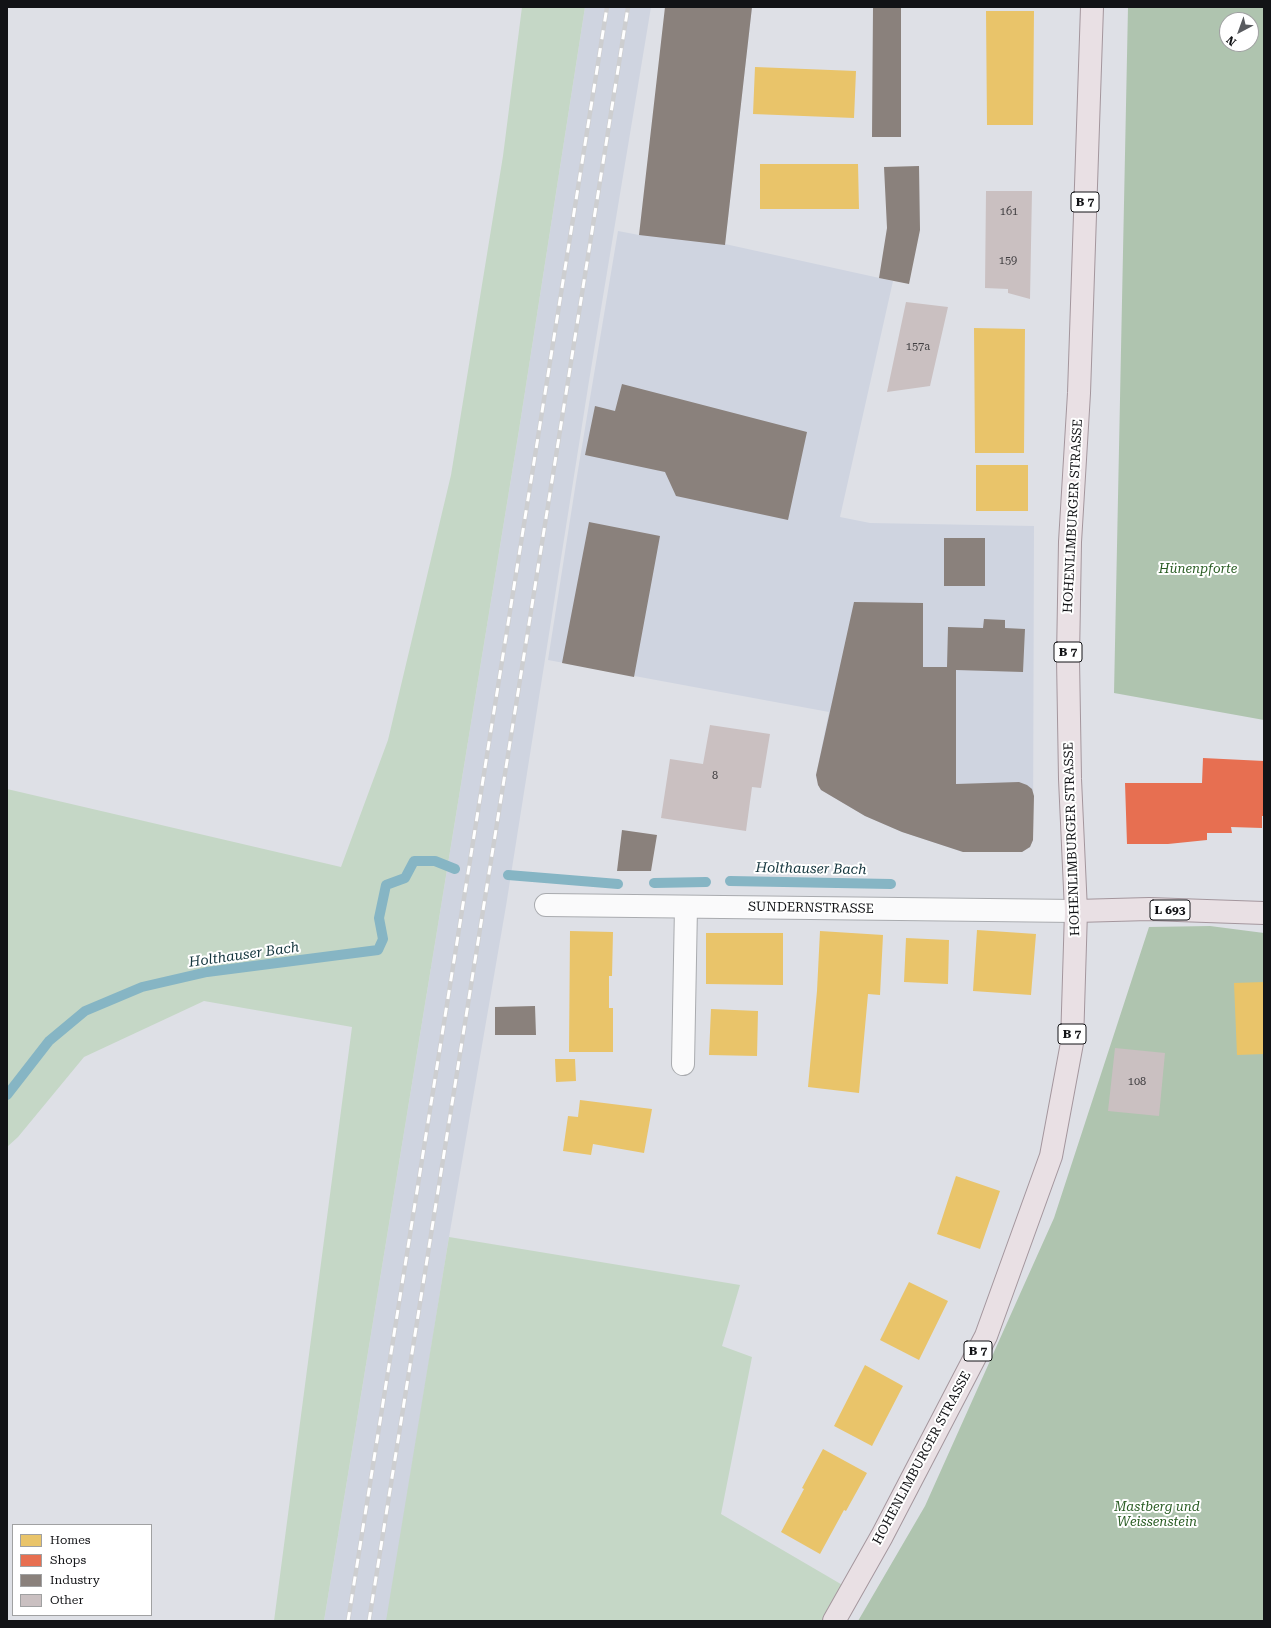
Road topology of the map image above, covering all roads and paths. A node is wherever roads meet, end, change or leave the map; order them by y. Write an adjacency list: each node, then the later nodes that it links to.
1 (1092, 7): 4 (main road, HOHENLIMBURGER STRASSE / B 7)
2 (546, 905): 3 (street, SUNDERNSTRASSE)
3 (686, 907): 4 (street, SUNDERNSTRASSE); 6 (street)
4 (1076, 911): 5 (main road, L 693); 7 (main road, HOHENLIMBURGER STRASSE / B 7)
5 (1264, 913)
6 (682, 1064)
7 (834, 1621)

